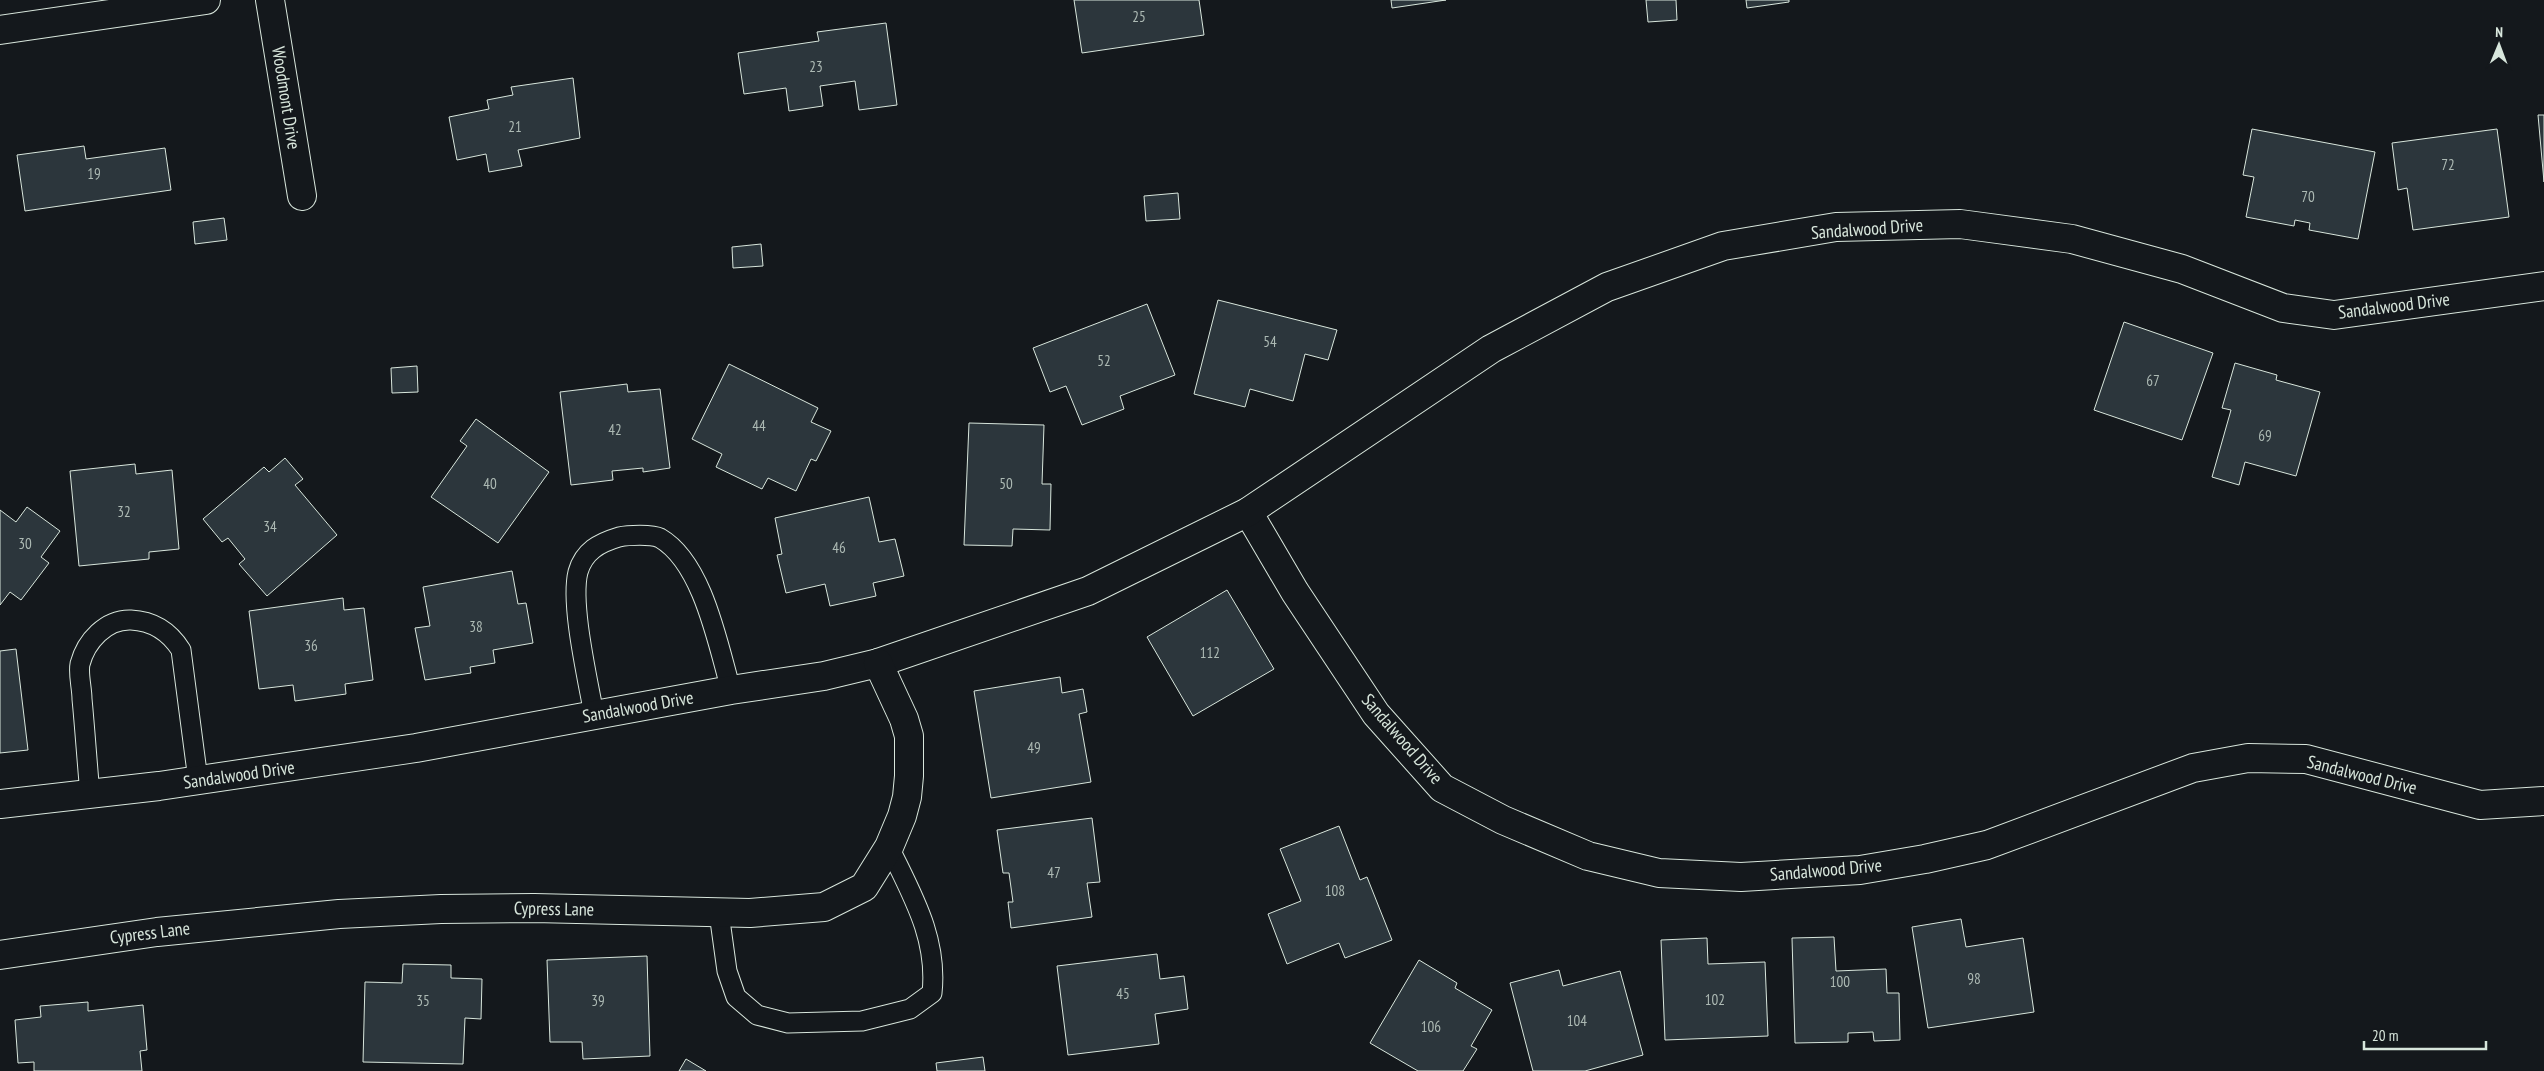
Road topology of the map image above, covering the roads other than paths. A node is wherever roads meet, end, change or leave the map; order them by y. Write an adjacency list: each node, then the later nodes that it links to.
1 (206, 0): 3 (street)
2 (270, 0): 4 (street, Woodmont Drive)
3 (0, 30)
4 (302, 196)
5 (2544, 286): 6 (street, Sandalwood Drive)
6 (1248, 512): 7 (street, Sandalwood Drive); 12 (street, Sandalwood Drive)
7 (878, 662): 8 (street, Sandalwood Drive); 14 (street, Cypress Lane)
8 (731, 690): 9 (street, Sandalwood Drive); 9 (lane)
9 (594, 715): 10 (street, Sandalwood Drive)
10 (198, 780): 11 (street, Sandalwood Drive); 11 (lane)
11 (90, 794): 13 (street, Sandalwood Drive)
12 (2544, 801)
13 (0, 804)
14 (889, 847): 15 (street, Cypress Lane); 15 (lane)
15 (719, 913): 16 (street, Cypress Lane)
16 (0, 955)

